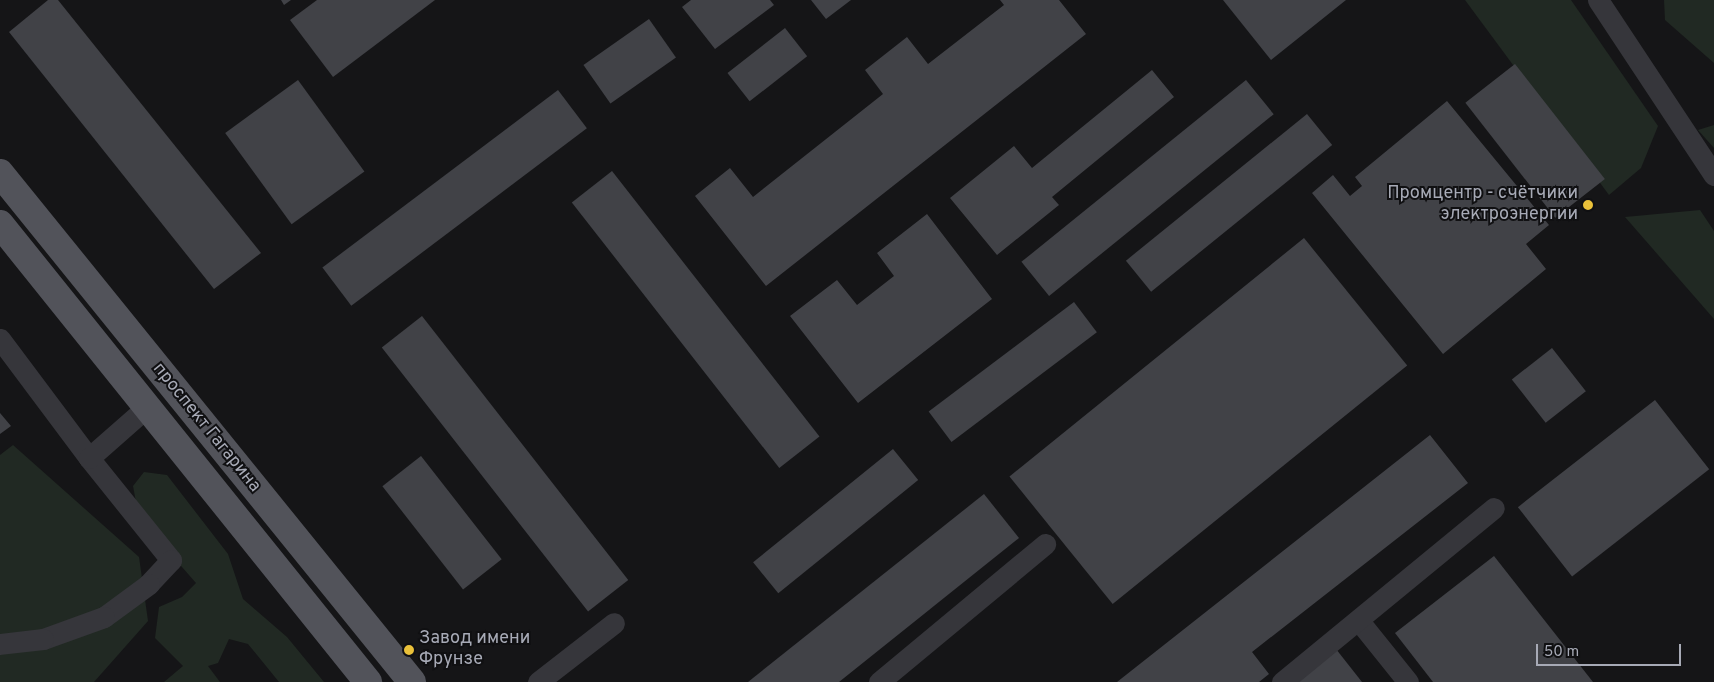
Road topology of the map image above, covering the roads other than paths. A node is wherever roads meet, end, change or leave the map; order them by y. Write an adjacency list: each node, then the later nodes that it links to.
1 (1603, 2): 3 (street)
2 (0, 173): 14 (main road, проспект Гагарина)
3 (1714, 175)
4 (0, 224): 6 (main road, проспект Гагарина)
5 (0, 339): 7 (street)
6 (147, 407): 7 (street); 13 (main road, проспект Гагарина)
7 (89, 458): 12 (street)
8 (1494, 508): 10 (street)
9 (1045, 544): 16 (street)
10 (1359, 620): 17 (street); 18 (street)
11 (614, 623): 15 (street)
12 (0, 644)
13 (368, 682)
14 (412, 682)
15 (538, 682)
16 (879, 682)
17 (1282, 682)
18 (1408, 682)

